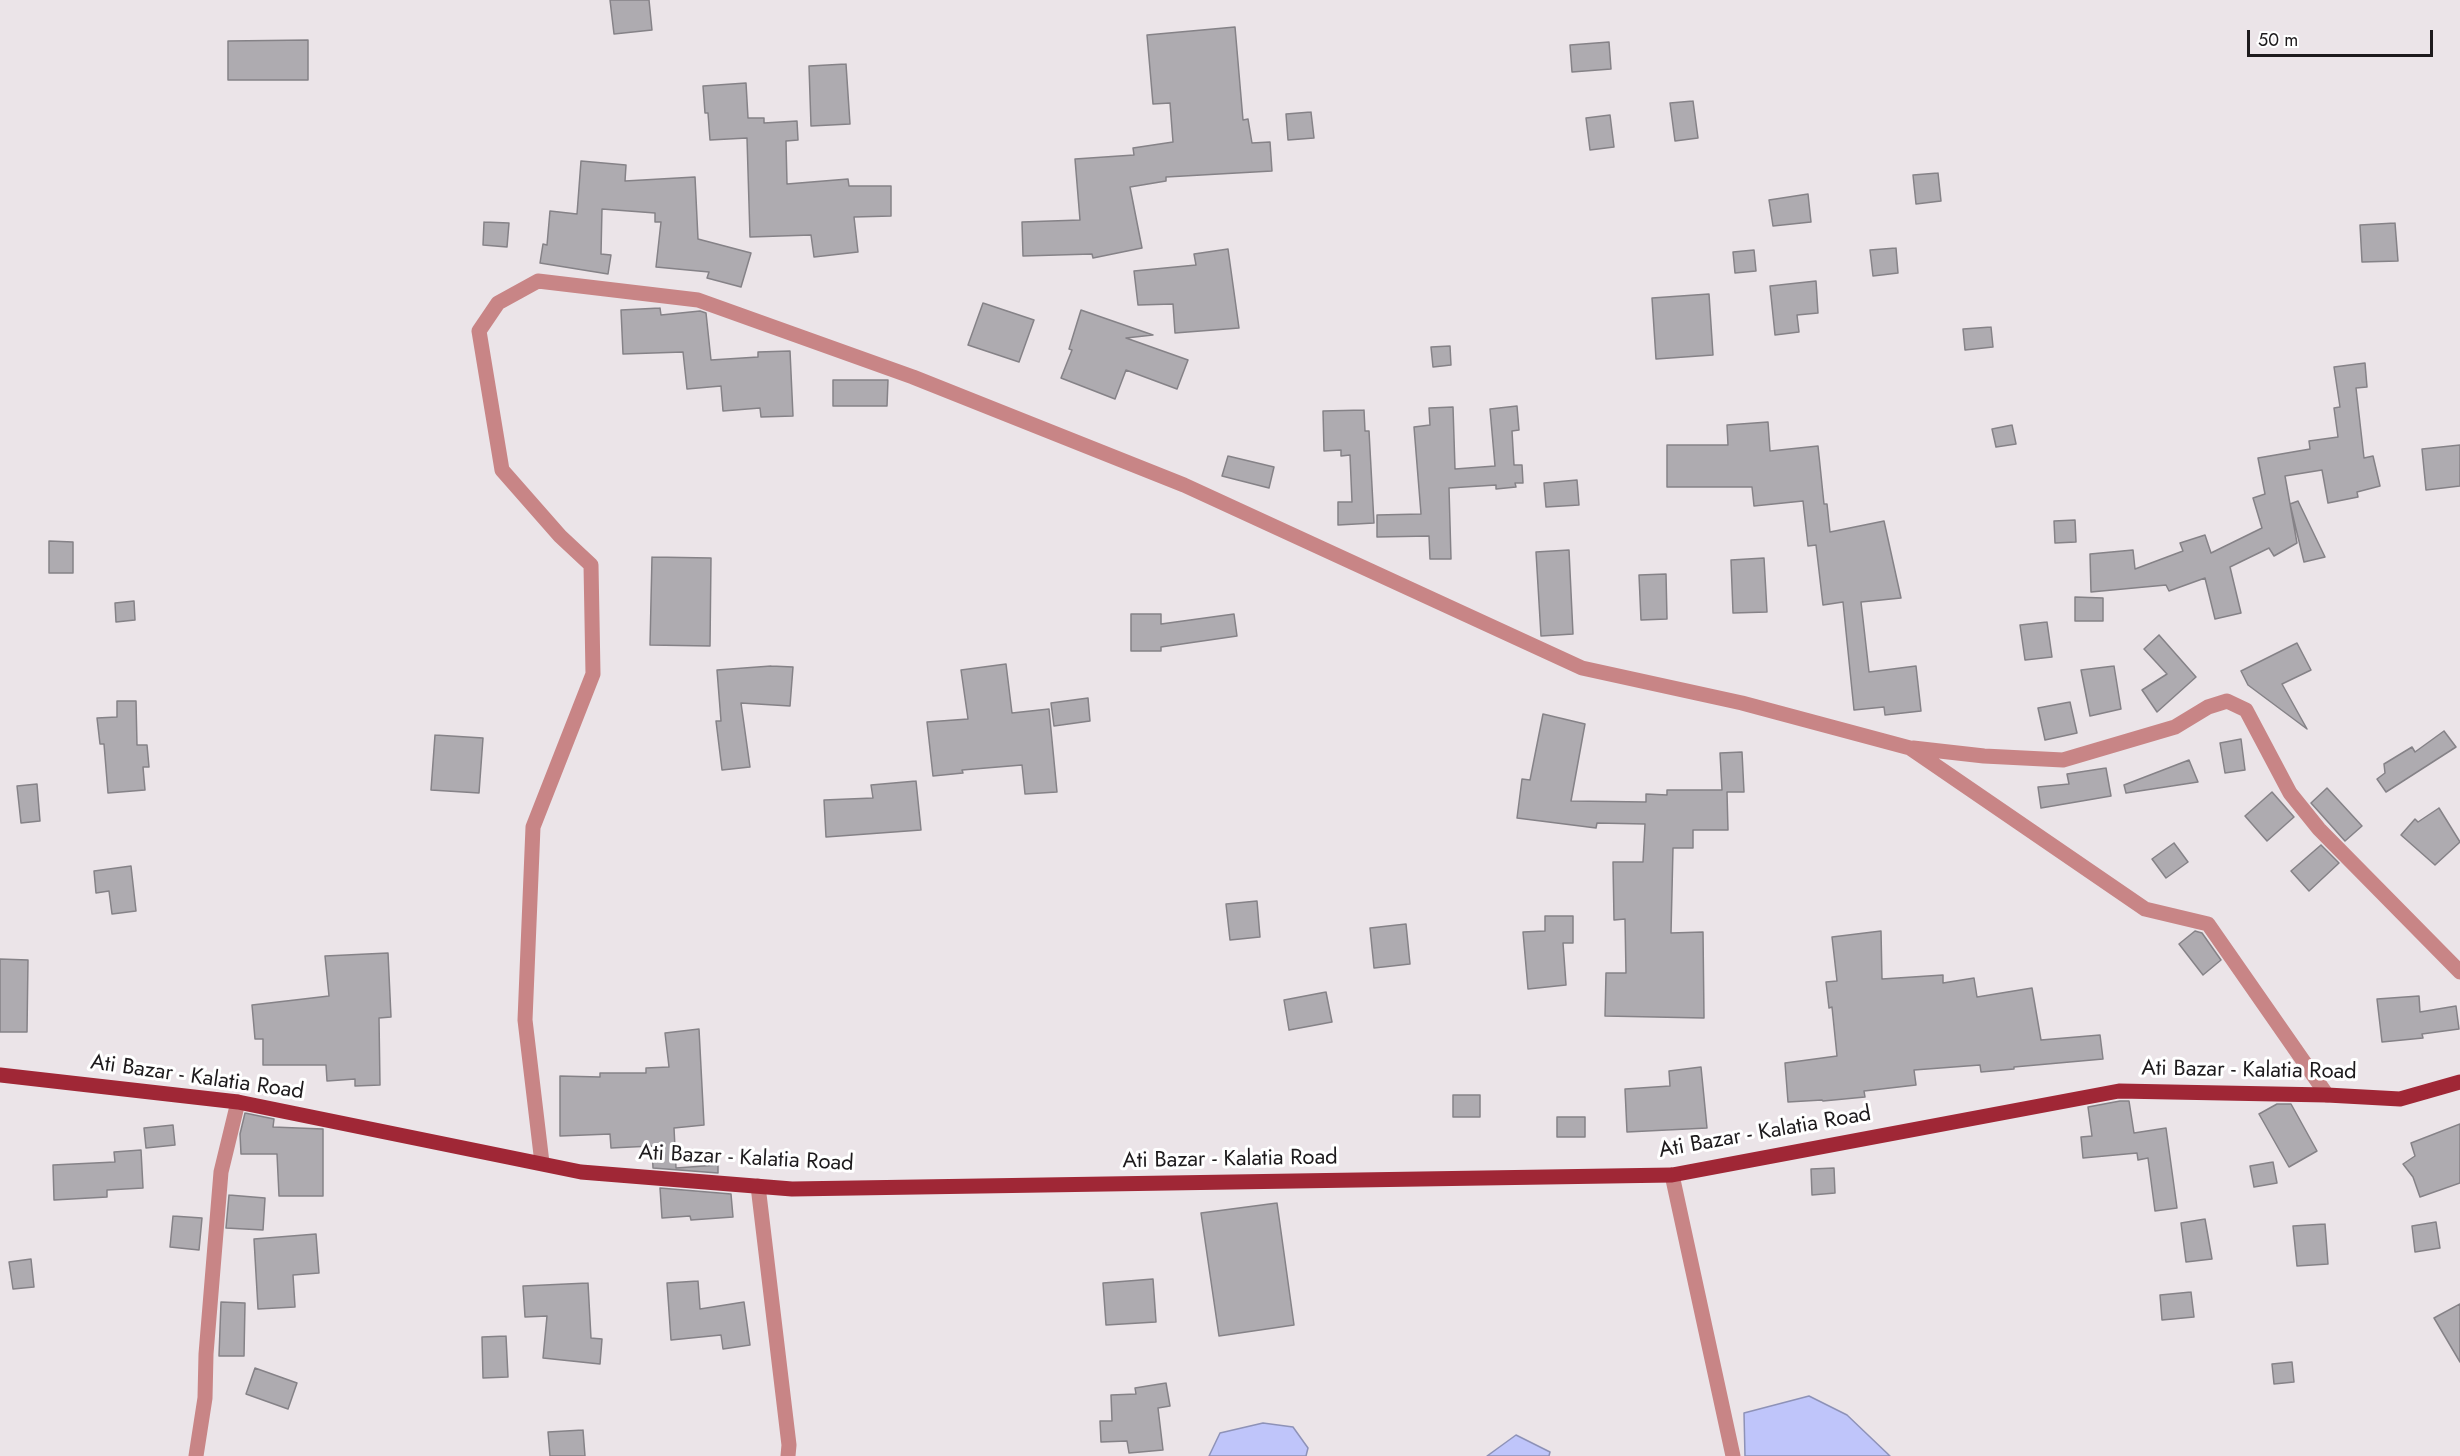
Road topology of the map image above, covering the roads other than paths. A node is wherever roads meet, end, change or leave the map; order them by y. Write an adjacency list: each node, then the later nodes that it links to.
1 (1910, 748): 2 (street); 5 (street); 7 (street)
2 (2460, 972)
3 (0, 1075): 6 (main road, Ati Bazar - Kalatia Road)
4 (2460, 1082): 5 (main road, Ati Bazar - Kalatia Road)
5 (2327, 1095): 8 (main road, Ati Bazar - Kalatia Road)
6 (238, 1102): 7 (main road, Ati Bazar - Kalatia Road); 10 (street)
7 (542, 1163): 9 (main road, Ati Bazar - Kalatia Road)
8 (1672, 1175): 9 (main road, Ati Bazar - Kalatia Road); 12 (street)
9 (758, 1186): 11 (street)
10 (196, 1456)
11 (788, 1456)
12 (1733, 1456)

